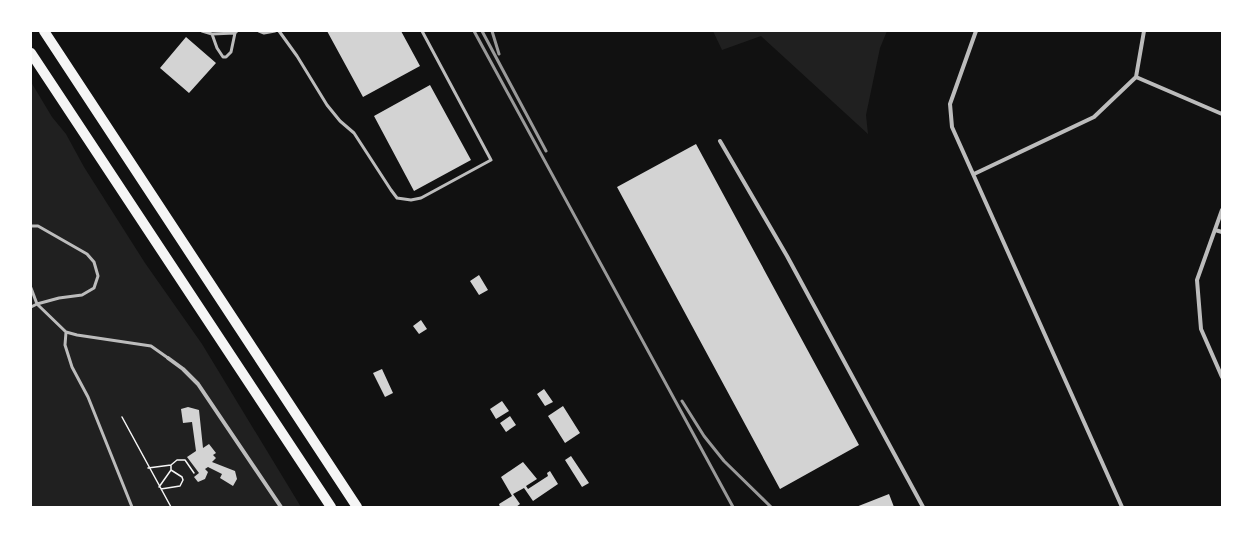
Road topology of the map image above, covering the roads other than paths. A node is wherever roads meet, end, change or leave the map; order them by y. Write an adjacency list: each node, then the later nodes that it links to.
1 (44, 31): 29 (highway)
2 (202, 31): 10 (lane)
3 (259, 31): 4 (lane)
4 (275, 31)
5 (278, 31): 6 (lane)
6 (422, 31)
7 (976, 31): 15 (street)
8 (1144, 31): 12 (street)
9 (236, 32): 10 (lane); 10 (lane)
10 (212, 34)
11 (31, 53): 28 (highway)
12 (1136, 77): 13 (street); 15 (street)
13 (1222, 114)
14 (720, 141): 30 (street)
15 (974, 174): 31 (street)
16 (1222, 210): 18 (street)
17 (31, 226): 21 (lane)
18 (1215, 230): 19 (street); 25 (street)
19 (1222, 232)
20 (31, 288): 21 (lane)
21 (37, 304): 22 (lane); 23 (lane)
22 (31, 307)
23 (66, 332): 24 (lane); 26 (lane)
24 (168, 358): 27 (street)
25 (1222, 378)
26 (132, 507)
27 (281, 507)
28 (331, 507)
29 (356, 507)
30 (923, 507)
31 (1122, 507)

